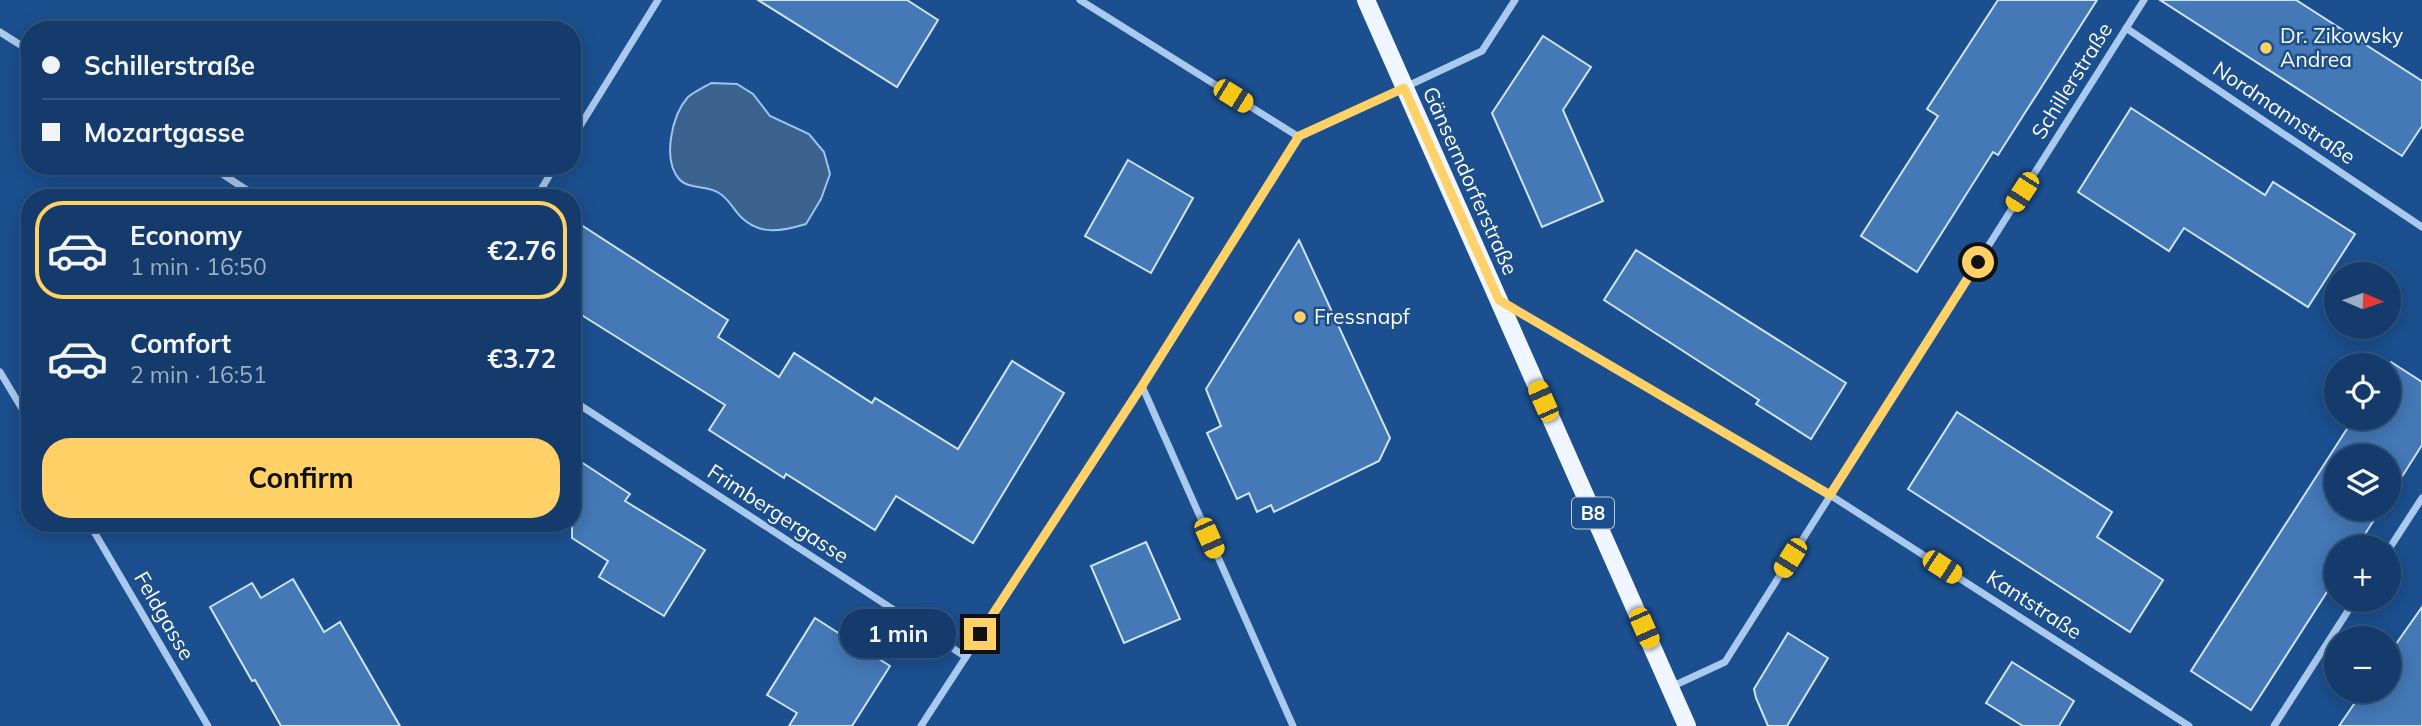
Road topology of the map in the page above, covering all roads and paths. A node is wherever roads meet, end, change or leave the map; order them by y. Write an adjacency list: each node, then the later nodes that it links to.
1 (658, 0): 10 (street)
2 (1080, 0): 11 (street)
3 (1366, 0): 9 (main road, Gänserndorferstraße / B8)
4 (1515, 0): 9 (street)
5 (2144, 0): 6 (street, Schillerstraße)
6 (2126, 28): 14 (street, Nordmannstraße); 20 (street, Schillerstraße)
7 (0, 32): 8 (street)
8 (21, 45)
9 (1404, 88): 11 (street); 15 (main road, Gänserndorferstraße / B8)
10 (581, 124)
11 (1299, 136): 17 (street)
12 (224, 175): 13 (street)
13 (245, 189)
14 (2422, 227)
15 (1499, 300): 20 (street, Kantstraße); 26 (main road, Gänserndorferstraße / B8)
16 (0, 372): 19 (street)
17 (1142, 386): 25 (street); 29 (street)
18 (581, 406): 25 (street, Frimbergergasse)
19 (21, 407)
20 (1830, 495): 26 (street, Schillerstraße); 31 (street, Kantstraße)
21 (2422, 498): 23 (street)
22 (94, 532): 27 (street, Feldgasse)
23 (2398, 535)
24 (2348, 612): 32 (street)
25 (965, 657): 28 (street)
26 (1670, 688): 30 (main road, Gänserndorferstraße / B8)
27 (208, 726)
28 (921, 726)
29 (1293, 726)
30 (1687, 726)
31 (2189, 726)
32 (2274, 726)

